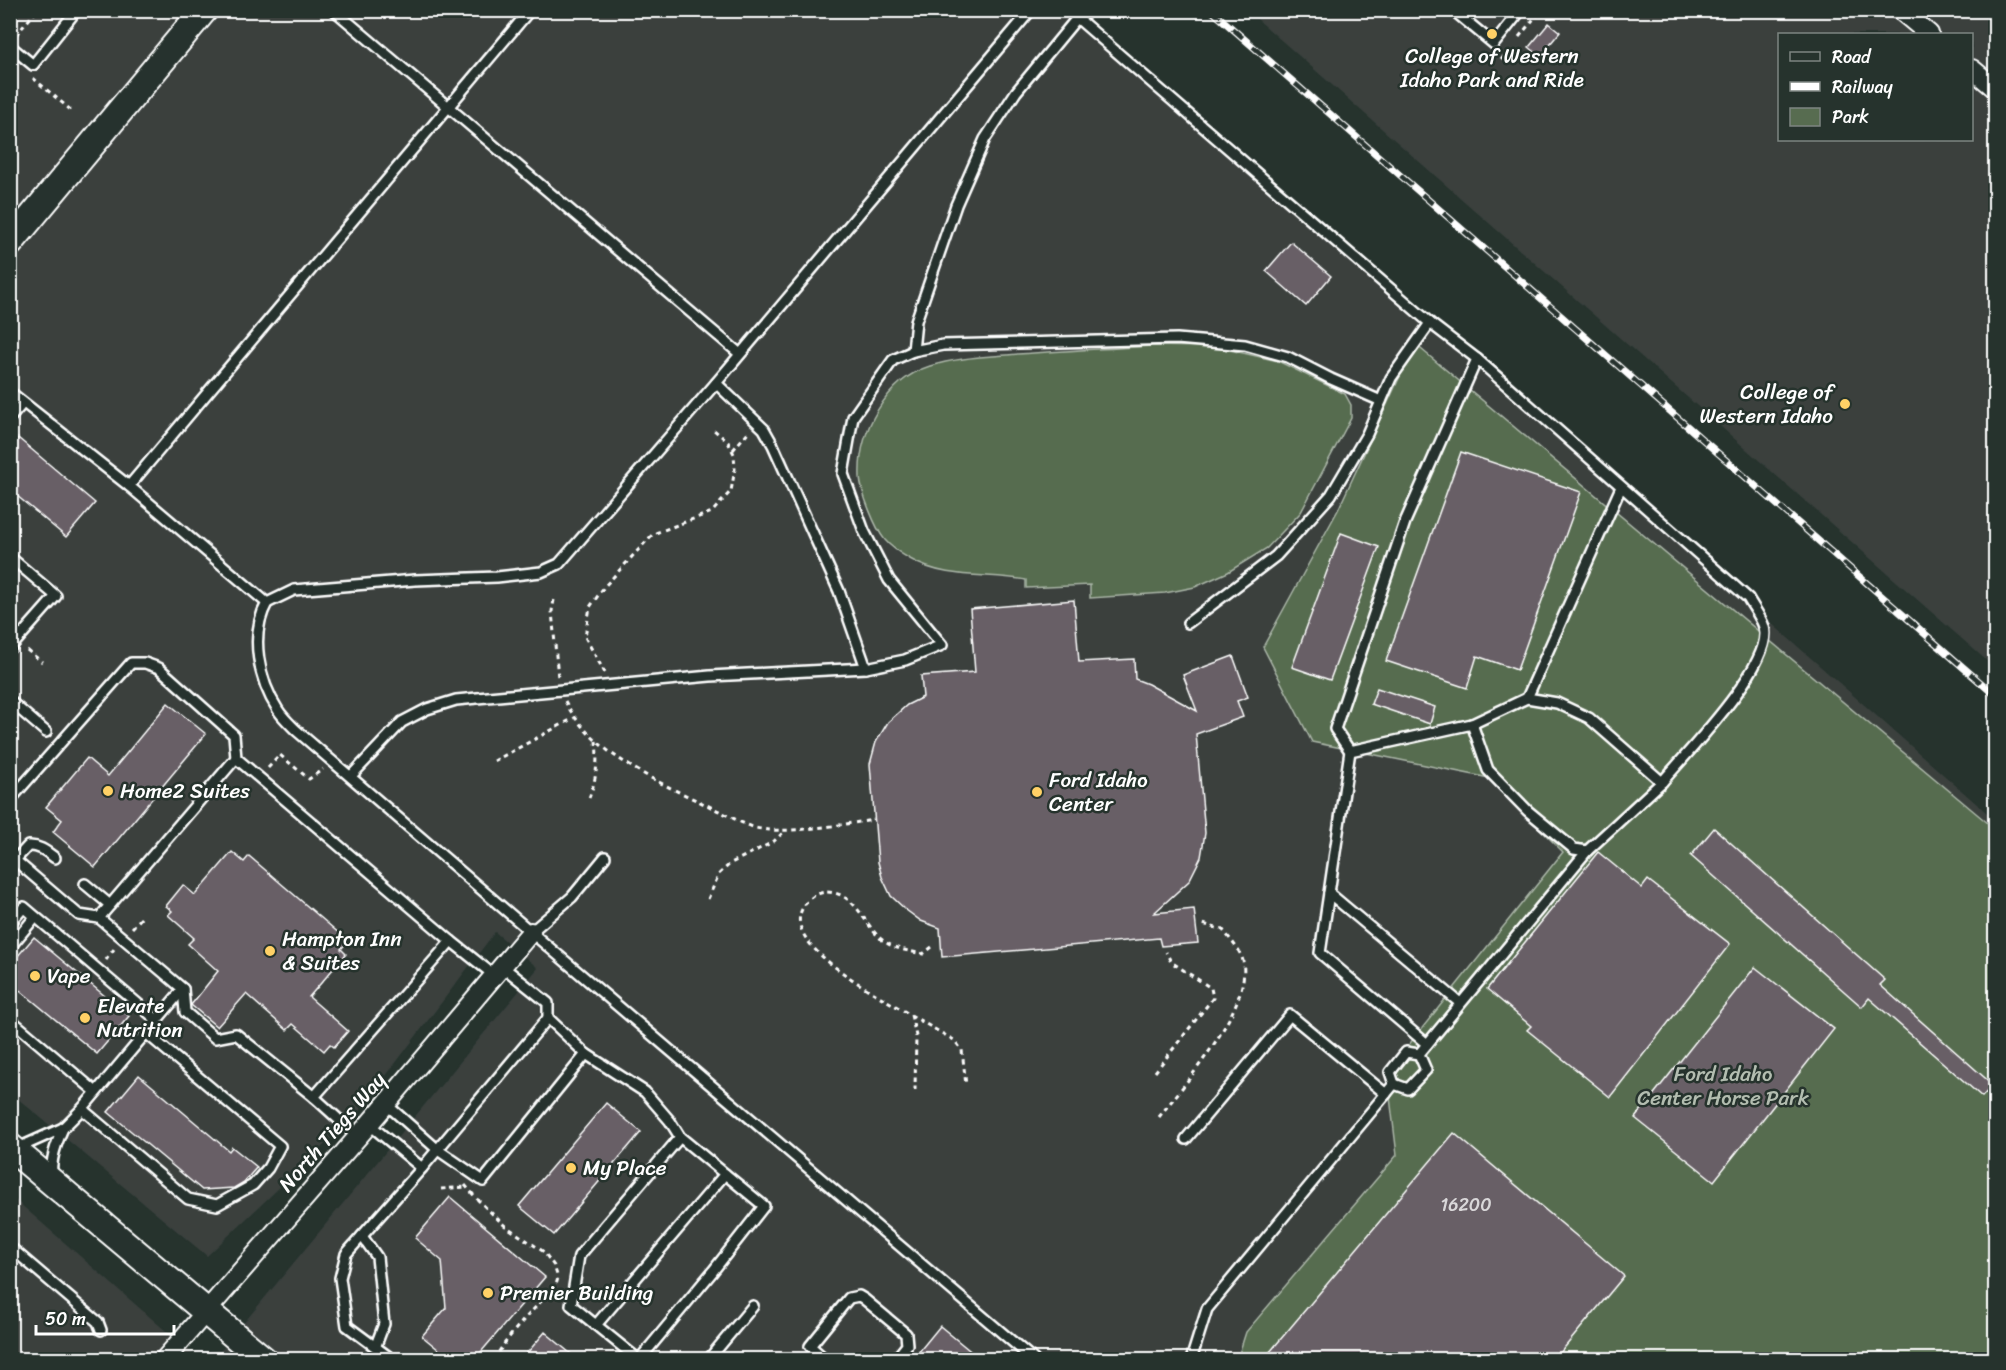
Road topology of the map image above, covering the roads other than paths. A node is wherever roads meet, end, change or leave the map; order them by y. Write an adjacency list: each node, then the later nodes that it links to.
1 (204, 10): 16 (main road)
2 (334, 10): 15 (lane)
3 (530, 10): 15 (lane)
4 (1031, 10): 19 (lane)
5 (1068, 10): 10 (lane)
6 (1453, 10): 7 (lane)
7 (1521, 10)
8 (1900, 10): 11 (street)
9 (72, 16): 12 (lane)
10 (1077, 18): 17 (lane); 18 (lane)
11 (1928, 33)
12 (10, 46)
13 (1973, 71): 14 (street)
14 (1995, 89)
15 (448, 107): 19 (lane); 26 (lane)
16 (10, 243)
17 (1430, 323): 20 (lane); 23 (lane)
18 (913, 351): 23 (lane); 32 (lane)
19 (740, 354): 21 (lane)
20 (1477, 360): 27 (lane); 37 (lane)
21 (716, 382): 29 (lane); 32 (lane)
22 (10, 392): 24 (lane)
23 (1381, 401): 30 (lane)
24 (23, 403): 25 (lane); 26 (lane)
25 (10, 418)
26 (129, 486): 29 (lane)
27 (1621, 487): 33 (lane); 40 (lane)
28 (10, 556): 31 (lane)
29 (267, 603): 39 (lane)
30 (1188, 623)
31 (13, 645)
32 (866, 668): 39 (lane)
33 (1527, 698): 35 (lane); 40 (lane)
34 (10, 701): 36 (lane)
35 (1472, 724): 37 (lane); 42 (lane)
36 (46, 732)
37 (1350, 751): 47 (lane)
38 (236, 758): 41 (lane); 48 (lane); 53 (lane)
39 (351, 776): 52 (lane)
40 (1662, 782): 42 (lane)
41 (10, 800)
42 (1587, 851): 57 (lane)
43 (605, 857): 52 (lane)
44 (13, 858): 45 (lane); 50 (lane)
45 (55, 858)
46 (85, 884): 48 (lane)
47 (1329, 893): 57 (lane); 62 (lane)
48 (110, 905): 50 (lane)
49 (35, 917): 51 (lane); 54 (lane); 60 (lane)
50 (99, 918): 56 (lane)
51 (10, 922)
52 (531, 932): 55 (street, North Tiegs Way); 93 (lane)
53 (451, 941): 55 (lane); 68 (lane)
54 (10, 947)
55 (499, 971): 58 (lane); 69 (street, North Tiegs Way)
56 (183, 989): 60 (lane); 68 (lane)
57 (1460, 1003): 62 (lane)
58 (548, 1018): 63 (lane); 76 (lane)
59 (10, 1019): 66 (lane)
60 (157, 1020): 61 (lane)
61 (146, 1033): 66 (lane); 70 (lane)
62 (1427, 1044): 64 (lane)
63 (586, 1054): 73 (lane); 76 (lane)
64 (1419, 1054): 65 (lane); 65 (lane)
65 (1394, 1084): 67 (lane)
66 (96, 1092): 70 (lane)
67 (1386, 1094): 74 (lane); 94 (lane)
68 (314, 1098): 72 (lane)
69 (386, 1104): 72 (street, North Tiegs Way); 76 (lane)
70 (82, 1108): 71 (lane)
71 (63, 1128): 75 (lane); 79 (lane)
72 (363, 1131): 77 (lane); 83 (street, North Tiegs Way)
73 (680, 1137): 78 (lane); 84 (lane)
74 (1186, 1139)
75 (12, 1149): 79 (main road)
76 (438, 1150): 77 (lane)
77 (422, 1168): 80 (lane)
78 (725, 1174): 84 (lane); 84 (lane)
79 (52, 1182): 83 (main road)
80 (362, 1236): 86 (lane); 86 (lane)
81 (10, 1247): 85 (lane)
82 (753, 1306): 90 (lane)
83 (206, 1311): 87 (street, North Tiegs Way); 88 (main road)
84 (596, 1325)
85 (100, 1330)
86 (376, 1345): 89 (lane)
87 (164, 1359)
88 (264, 1359)
89 (393, 1359)
90 (708, 1359)
91 (825, 1359): 92 (lane)
92 (895, 1359)
93 (1034, 1359)
94 (1191, 1359)

